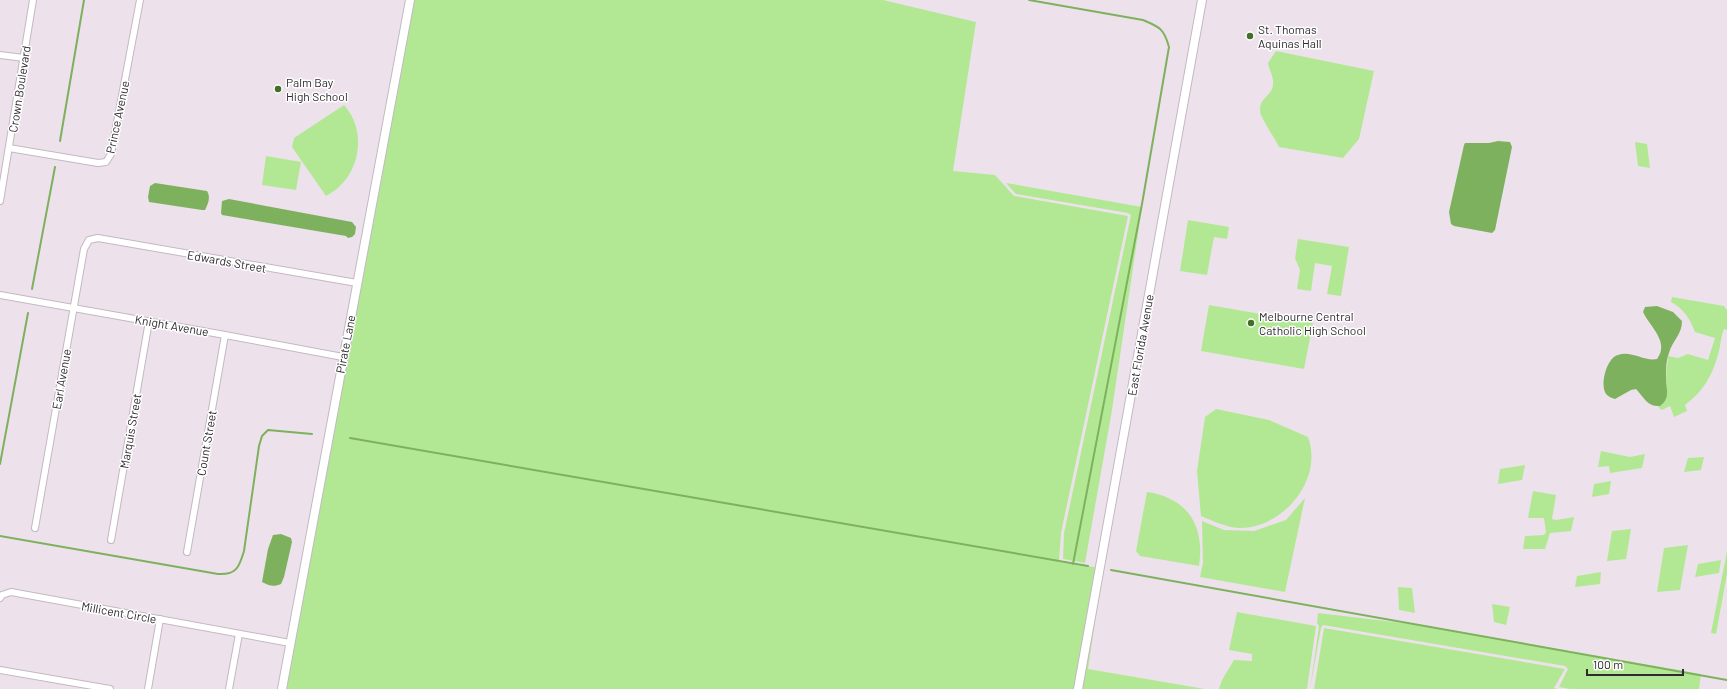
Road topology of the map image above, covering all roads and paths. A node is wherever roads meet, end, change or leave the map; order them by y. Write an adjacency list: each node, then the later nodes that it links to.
1 (33, 0): 6 (street, Crown Boulevard)
2 (140, 0): 7 (street, Prince Avenue)
3 (410, 0): 10 (street, Pirate Lane)
4 (1202, 0): 28 (street, East Florida Avenue)
5 (0, 55): 6 (street)
6 (24, 58): 7 (street, Crown Boulevard)
7 (9, 148): 8 (street, Crown Boulevard)
8 (0, 201)
9 (98, 238): 10 (street, Edwards Street); 12 (street, Earl Avenue)
10 (357, 283): 15 (street, Pirate Lane)
11 (0, 295): 12 (street, Knight Avenue)
12 (74, 307): 13 (street, Knight Avenue); 16 (street, Earl Avenue)
13 (149, 321): 14 (street, Knight Avenue); 17 (street, Marquis Street)
14 (226, 335): 15 (street, Knight Avenue); 18 (street, Count Street)
15 (343, 357): 22 (street, Pirate Lane)
16 (35, 528)
17 (111, 540)
18 (187, 552)
19 (0, 598): 20 (street, Millicent Circle)
20 (160, 619): 21 (street, Millicent Circle); 25 (street)
21 (239, 634): 22 (street, Millicent Circle); 26 (street)
22 (290, 643): 27 (street, Pirate Lane)
23 (0, 670): 24 (street)
24 (110, 689)
25 (148, 689)
26 (229, 689)
27 (282, 689)
28 (1078, 689)

